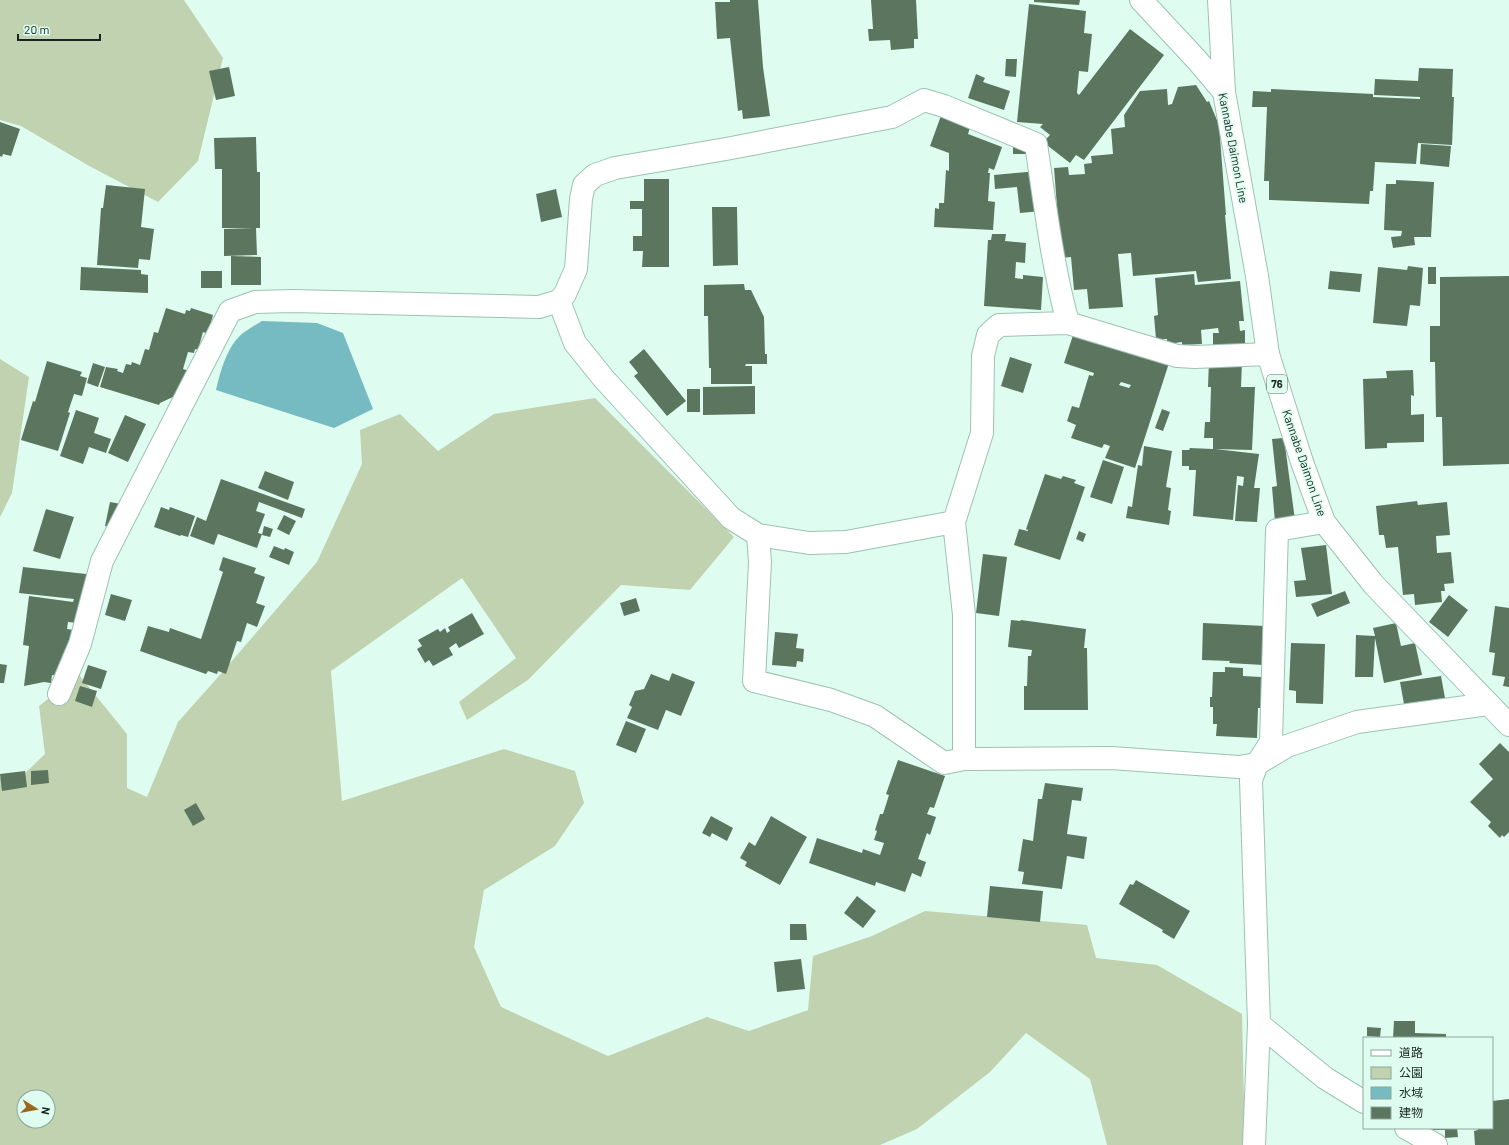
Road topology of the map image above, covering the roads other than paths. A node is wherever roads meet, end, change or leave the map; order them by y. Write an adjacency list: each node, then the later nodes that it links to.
1 (1141, 0): 3 (street, Kannabe Daimon Line)
2 (1219, 0): 3 (street)
3 (1224, 92): 6 (street, Kannabe Daimon Line / 76)
4 (559, 301): 5 (street); 9 (street); 10 (street)
5 (1068, 323): 6 (street); 7 (street)
6 (1268, 354): 8 (street, Kannabe Daimon Line / 76)
7 (954, 522): 9 (street); 12 (street)
8 (1324, 522): 11 (street, Kannabe Daimon Line / 76); 13 (street)
9 (758, 535): 12 (street)
10 (59, 694)
11 (1502, 716): 13 (street)
12 (964, 759): 13 (street)
13 (1257, 764): 14 (street)
14 (1259, 1024): 15 (street); 17 (street)
15 (1363, 1101)
16 (1408, 1129): 18 (street)
17 (1254, 1145)
18 (1436, 1145)

